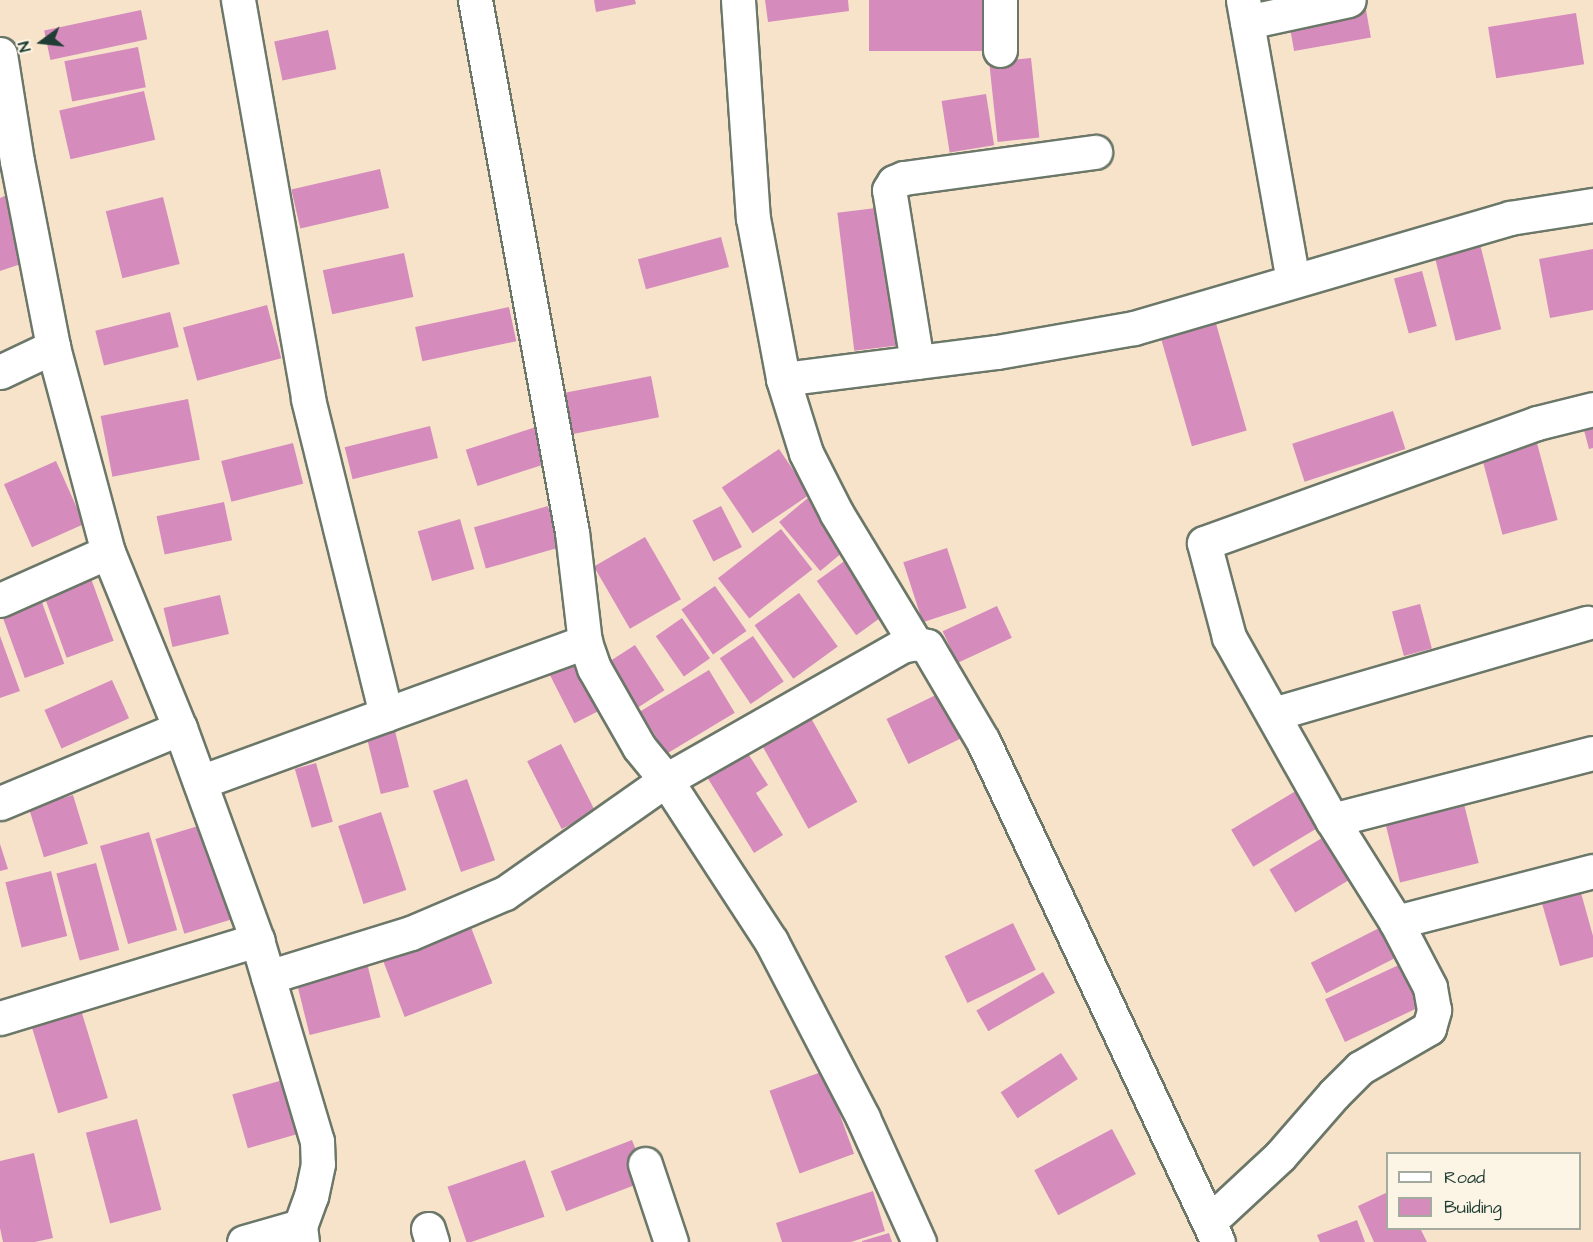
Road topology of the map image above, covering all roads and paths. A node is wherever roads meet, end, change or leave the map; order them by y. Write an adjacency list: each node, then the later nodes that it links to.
1 (238, 0): 23 (street)
2 (475, 0): 21 (street)
3 (738, 0): 16 (street)
4 (1000, 0): 7 (street)
5 (1349, 0): 6 (street)
6 (1245, 11): 12 (street)
7 (1000, 50)
8 (0, 54): 10 (street)
9 (1095, 152): 14 (street)
10 (8, 164): 13 (street)
11 (1593, 205): 12 (street)
12 (1293, 281): 14 (street)
13 (53, 347): 15 (street); 18 (street)
14 (917, 362): 16 (street)
15 (0, 372)
16 (783, 379): 22 (street)
17 (1593, 409): 24 (street)
18 (108, 552): 19 (street); 25 (street)
19 (0, 600)
20 (1587, 623): 24 (street)
21 (585, 642): 23 (street); 27 (street)
22 (915, 643): 27 (street); 37 (street)
23 (386, 714): 28 (street)
24 (1273, 714): 30 (street)
25 (180, 728): 28 (street); 29 (street)
26 (1593, 753): 30 (street)
27 (666, 780): 34 (street); 41 (street)
28 (200, 782): 33 (street)
29 (0, 803)
30 (1332, 820): 32 (street)
31 (1593, 871): 32 (street)
32 (1396, 922): 37 (street)
33 (257, 940): 34 (street); 35 (street)
34 (268, 977): 38 (street)
35 (0, 1018)
36 (645, 1164): 40 (street)
37 (1214, 1232)
38 (301, 1234): 39 (street)
39 (244, 1242)
40 (670, 1242)
41 (919, 1242)

